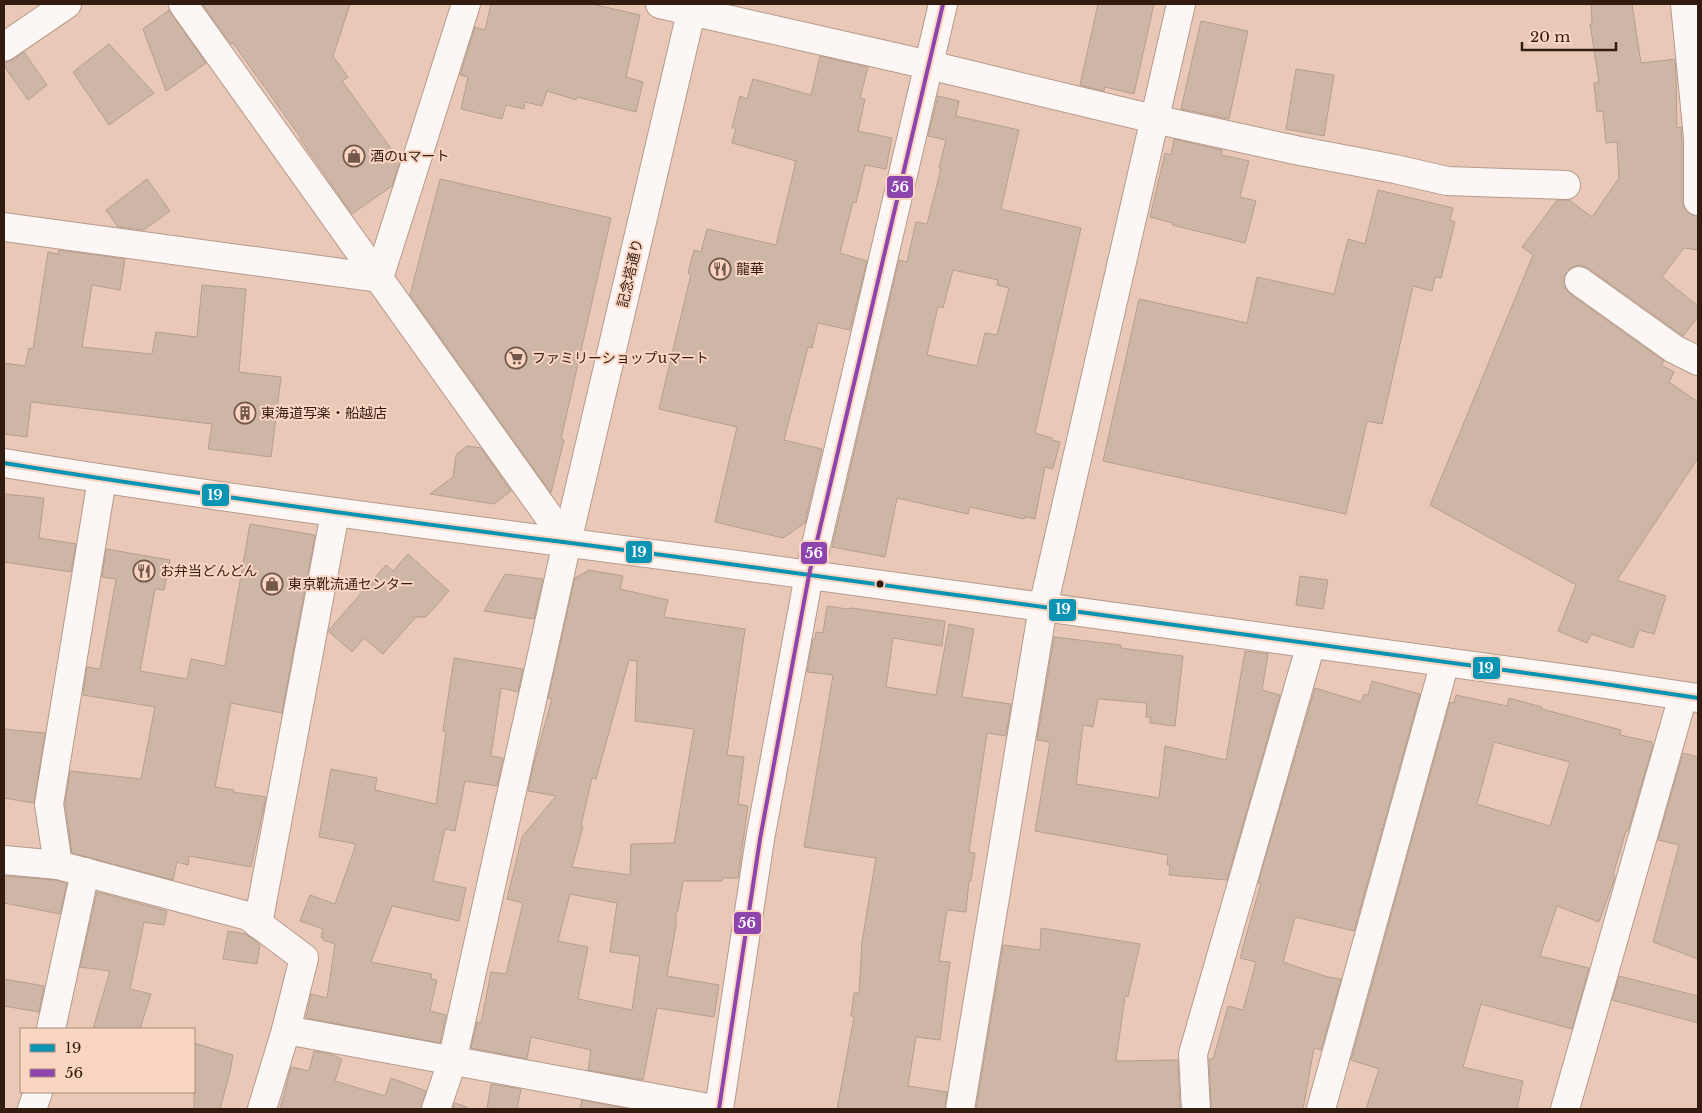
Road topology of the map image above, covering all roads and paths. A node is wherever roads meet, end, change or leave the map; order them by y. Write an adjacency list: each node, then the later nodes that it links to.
1 (67, 4): 9 (street)
2 (183, 4): 15 (street)
3 (466, 4): 15 (street)
4 (660, 4): 8 (street)
5 (943, 4): 10 (street)
6 (1181, 4): 11 (street)
7 (1685, 4): 13 (street)
8 (692, 8): 10 (street); 21 (street, 記念塔通り)
9 (4, 47)
10 (928, 65): 11 (street); 22 (street)
11 (1154, 119): 12 (street); 23 (street)
12 (1566, 185)
13 (1698, 201)
14 (4, 227): 15 (street)
15 (379, 278): 21 (street)
16 (1579, 281): 17 (street)
17 (1698, 361)
18 (4, 463): 19 (street)
19 (102, 479): 20 (street); 28 (street)
20 (335, 513): 21 (street); 30 (street)
21 (567, 542): 22 (street); 33 (street, 記念塔通り)
22 (809, 575): 23 (street); 39 (street)
23 (1043, 607): 24 (street); 40 (street)
24 (1312, 644): 25 (street); 41 (street)
25 (1445, 662): 26 (street); 42 (street)
26 (1691, 697): 43 (street)
27 (4, 860): 28 (street)
28 (58, 865): 29 (street)
29 (85, 872): 30 (street); 31 (street)
30 (258, 924): 32 (street)
31 (52, 1028)
32 (286, 1030): 33 (street); 36 (street)
33 (452, 1062): 37 (street, 記念塔通り); 38 (street)
34 (38, 1093): 35 (street)
35 (32, 1109)
36 (262, 1109)
37 (436, 1109)
38 (714, 1109)
39 (718, 1109)
40 (960, 1109)
41 (1196, 1109)
42 (1321, 1109)
43 (1565, 1109)

